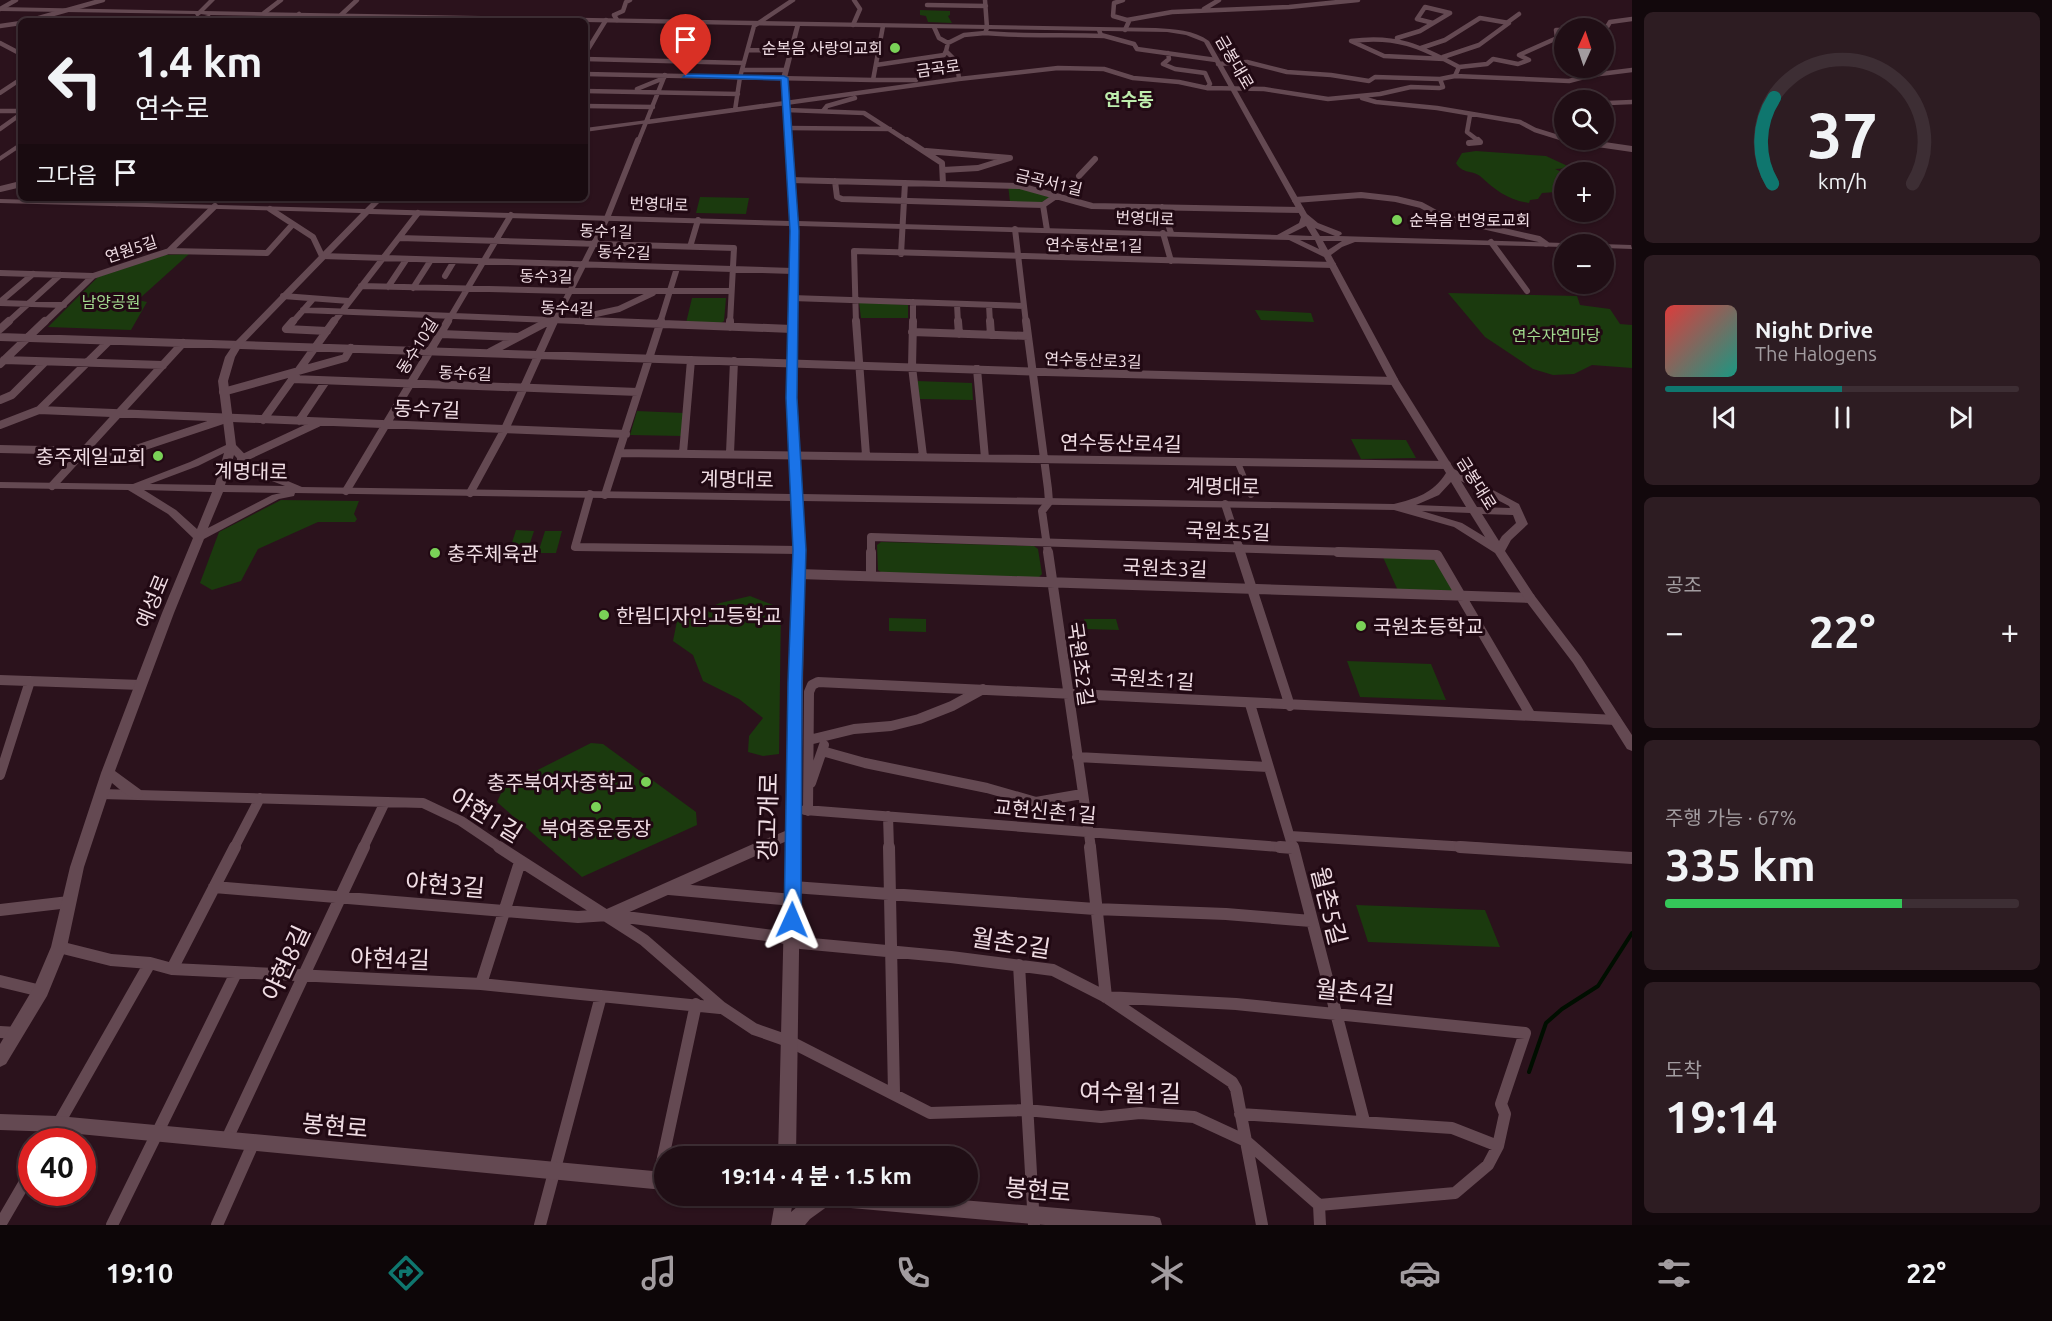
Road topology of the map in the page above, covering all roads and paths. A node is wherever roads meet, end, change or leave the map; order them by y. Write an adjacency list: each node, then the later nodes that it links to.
1 (16, 0): 19 (street, 금봉대로)
2 (85, 0): 15 (street)
3 (102, 0): 15 (street)
4 (281, 0): 25 (street)
5 (357, 0): 28 (street)
6 (630, 0): 40 (street)
7 (794, 0): 44 (street)
8 (854, 0): 48 (street)
9 (985, 0): 17 (street)
10 (1123, 0): 41 (street)
11 (1219, 0): 20 (street)
12 (1358, 0): 20 (street)
13 (210, 1): 22 (street); 23 (street); 24 (street)
14 (1432, 2): 18 (street)
15 (94, 3): 21 (street)
16 (927, 5): 17 (street)
17 (986, 6): 52 (street)
18 (1425, 7): 45 (street); 45 (street)
19 (0, 9): 21 (street, 금봉대로)
20 (1204, 9): 41 (street)
21 (66, 10): 22 (street, 금봉대로); 30 (street)
22 (169, 11): 23 (street, 금봉대로); 31 (street)
23 (200, 12): 24 (street, 금봉대로); 32 (street)
24 (231, 12): 25 (street, 금봉대로); 33 (street)
25 (264, 13): 26 (street, 금봉대로)
26 (299, 14): 28 (street, 금봉대로); 34 (street)
27 (1519, 14): 43 (street)
28 (341, 15): 29 (street, 금봉대로)
29 (376, 15): 35 (street); 36 (street, 금봉대로)
30 (38, 18)
31 (183, 18)
32 (193, 18)
33 (203, 18)
34 (294, 18)
35 (373, 18)
36 (466, 18)
37 (1632, 19): 42 (street)
38 (588, 20): 39 (street, 금봉대로)
39 (606, 20): 40 (street, 금봉대로); 59 (street)
40 (617, 20): 44 (street, 금봉대로)
41 (1127, 20): 53 (street)
42 (1614, 21)
43 (1508, 22): 60 (street); 66 (street)
44 (756, 23): 47 (street, 금봉대로); 61 (street)
45 (1433, 23): 55 (street)
46 (18, 24): 50 (street)
47 (798, 24): 48 (street, 금봉대로); 62 (street, 갱고개로)
48 (853, 25): 49 (street, 금봉대로)
49 (883, 26): 51 (street, 금봉대로); 70 (street)
50 (0, 27)
51 (934, 27): 52 (street, 금봉대로); 58 (street)
52 (986, 30): 54 (street, 금봉대로); 58 (street)
53 (1125, 30): 54 (street, 금봉대로); 68 (street, 금봉대로)
54 (1102, 33): 65 (street)
55 (1396, 38): 60 (street); 66 (street)
56 (1554, 39): 71 (street)
57 (0, 43): 64 (street)
58 (948, 44): 63 (street)
59 (588, 46)
60 (1421, 48): 66 (street)
61 (749, 50): 62 (street); 69 (street)
62 (793, 51): 73 (street, 갱고개로)
63 (946, 51): 70 (street); 82 (street)
64 (18, 52)
65 (1168, 53): 68 (street); 89 (street)
66 (1444, 58): 71 (street)
67 (588, 60): 69 (street)
68 (1217, 62): 83 (street); 90 (street, 금봉대로)
69 (744, 63): 72 (street)
70 (876, 65): 84 (street)
71 (1458, 67): 77 (street)
72 (742, 70): 73 (street); 78 (street)
73 (786, 70): 79 (street, 갱고개로)
74 (1632, 70): 77 (street)
75 (588, 74): 76 (street)
76 (665, 76): 78 (street); 91 (street); 92 (street)
77 (1455, 76): 83 (street)
78 (740, 77): 79 (street); 95 (street)
79 (784, 78): 80 (street); 102 (street, 갱고개로)
80 (823, 79): 81 (street); 98 (street)
81 (839, 79): 84 (street); 96 (street)
82 (959, 79): 86 (street, 금곡로); 89 (street, 금곡로)
83 (1440, 79): 97 (street, 금곡로)
84 (873, 80): 86 (street)
85 (18, 81): 87 (street)
86 (945, 81): 96 (street, 금곡로)
87 (12, 85): 88 (street); 93 (street)
88 (18, 85)
89 (1207, 88): 90 (street, 금곡로)
90 (1232, 89): 97 (street, 금곡로); 137 (street, 금봉대로)
91 (631, 92): 92 (street); 94 (street)
92 (659, 92): 95 (street); 103 (street)
93 (0, 93)
94 (588, 94)
95 (738, 94): 104 (street)
96 (857, 94): 98 (street, 금곡로); 107 (street)
97 (1354, 95): 109 (street)
98 (824, 97): 102 (street, 금곡로)
99 (1632, 102): 100 (street)
100 (1614, 104)
101 (588, 106): 103 (street)
102 (786, 106): 104 (street, 금곡로); 107 (street); 112 (street, 갱고개로)
103 (653, 107): 110 (street)
104 (735, 110): 110 (street, 금곡로)
105 (0, 111): 106 (street)
106 (18, 113)
107 (820, 113): 115 (street)
108 (18, 115): 114 (street)
109 (1470, 115): 117 (street); 118 (street)
110 (647, 122): 116 (street, 금곡로); 151 (street)
111 (815, 123): 113 (street)
112 (788, 128): 113 (street); 129 (street, 갱고개로)
113 (808, 128): 115 (street)
114 (0, 129)
115 (891, 129): 122 (street)
116 (588, 130)
117 (1554, 136)
118 (1469, 143)
119 (18, 146): 124 (street)
120 (1614, 146): 121 (street)
121 (1632, 149)
122 (924, 151): 127 (street); 127 (street)
123 (18, 152): 126 (street)
124 (0, 159)
125 (1095, 159): 128 (street)
126 (0, 165)
127 (943, 170): 132 (street)
128 (1079, 176)
129 (790, 180): 130 (street, 금곡서1길); 153 (street, 갱고개로)
130 (835, 181): 131 (street, 금곡서1길); 136 (street)
131 (905, 183): 132 (street, 금곡서1길); 136 (street)
132 (943, 184): 135 (street, 금곡서1길)
133 (18, 185): 134 (street)
134 (0, 189)
135 (1056, 196): 143 (street); 145 (street, 금곡서1길)
136 (904, 200): 143 (street); 155 (street)
137 (1295, 200): 149 (street, 금봉대로); 166 (street)
138 (2, 201): 139 (street, 번영대로)
139 (120, 201): 144 (street, 번영대로)
140 (221, 201): 144 (street)
141 (259, 201): 146 (street)
142 (377, 201): 147 (street, 예성로)
143 (1043, 205): 157 (street)
144 (214, 207): 146 (street, 번영대로); 171 (street)
145 (1162, 207): 149 (street, 금곡서1길); 158 (street)
146 (270, 208): 147 (street, 번영대로); 154 (street)
147 (365, 211): 148 (street, 번영대로); 174 (street, 예성로)
148 (418, 213): 150 (street, 번영대로); 161 (street)
149 (1303, 213): 159 (street); 160 (street, 금봉대로); 162 (street)
150 (511, 215): 151 (street, 번영대로); 163 (street, 동수10길)
151 (607, 218): 152 (street, 번영대로); 165 (street)
152 (698, 220): 153 (street, 번영대로); 170 (street)
153 (794, 223): 155 (street, 번영대로); 186 (street, 갱고개로)
154 (292, 224): 171 (street, 연원5길); 174 (street)
155 (903, 226): 156 (street, 번영대로); 172 (street)
156 (1015, 229): 157 (street, 번영대로); 175 (street, 국원초2길)
157 (1047, 230): 158 (street, 번영대로)
158 (1167, 233): 159 (street, 번영대로); 181 (street)
159 (1278, 236): 160 (street, 번영대로); 173 (street)
160 (1317, 237): 162 (street, 번영대로); 173 (street, 금봉대로)
161 (399, 238): 163 (street, 동수1길); 176 (street)
162 (1357, 238): 164 (street); 173 (street)
163 (496, 242): 165 (street, 동수1길); 180 (street, 동수10길)
164 (1491, 242): 166 (street); 199 (street)
165 (592, 244): 170 (street, 동수1길); 182 (street)
166 (1546, 244): 167 (street)
167 (1554, 244)
168 (1614, 246): 169 (street)
169 (1630, 246)
170 (690, 247): 185 (street, 동수1길)
171 (169, 251): 190 (street, 연원5길)
172 (901, 254): 175 (street, 연수동산로1길); 204 (street, 연수동산로1길)
173 (1327, 255): 183 (street, 금봉대로)
174 (322, 256): 176 (street, 동수2길); 201 (street, 예성로)
175 (1018, 257): 181 (street, 연수동산로1길); 212 (street, 국원초2길)
176 (382, 259): 177 (street, 동수2길); 192 (street)
177 (406, 260): 178 (street, 동수2길); 193 (street)
178 (431, 260): 179 (street, 동수2길); 194 (street)
179 (454, 261): 180 (street, 동수2길); 191 (street)
180 (484, 261): 182 (street, 동수2길); 195 (street, 동수10길)
181 (1171, 261): 183 (street, 연수동산로1길)
182 (582, 264): 184 (street, 동수2길); 196 (street)
183 (1333, 265): 253 (street, 금봉대로)
184 (677, 268): 185 (street, 동수2길); 197 (street)
185 (732, 269): 186 (street, 동수2길); 198 (street, 동수1길)
186 (793, 271): 202 (street, 갱고개로)
187 (0, 273): 188 (street)
188 (33, 274): 189 (street); 207 (street)
189 (60, 275): 190 (street); 208 (street)
190 (93, 276): 210 (street, 연원5길)
191 (445, 276)
192 (361, 286): 193 (street, 동수3길); 205 (street)
193 (388, 287): 194 (street, 동수3길)
194 (413, 288): 195 (street, 동수3길)
195 (468, 288): 196 (street, 동수3길); 215 (street, 동수10길)
196 (568, 291): 200 (street, 동수3길); 216 (street)
197 (670, 291): 198 (street, 동수3길); 200 (street, 동수3길); 217 (street)
198 (731, 291): 218 (street, 동수1길)
199 (1527, 291)
200 (656, 292): 216 (street)
201 (283, 296): 203 (street); 232 (street, 예성로)
202 (792, 298): 204 (street); 220 (street, 갱고개로)
203 (314, 299): 205 (street); 213 (street)
204 (855, 300): 206 (street); 246 (street)
205 (349, 301): 214 (street)
206 (913, 302): 209 (street); 222 (street)
207 (0, 303): 208 (street)
208 (28, 304): 210 (street); 219 (street)
209 (957, 304): 211 (street); 224 (street)
210 (64, 305): 229 (street, 연원5길)
211 (988, 305): 212 (street); 225 (street)
212 (1024, 306): 226 (street, 국원초2길)
213 (303, 310): 214 (street, 동수4길); 221 (street)
214 (340, 313): 215 (street, 동수4길); 221 (street)
215 (450, 317): 216 (street, 동수4길); 223 (street, 동수10길)
216 (553, 320): 217 (street, 동수4길); 228 (street); 237 (street)
217 (659, 325): 218 (street, 동수4길); 238 (street)
218 (730, 327): 220 (street, 동수4길)
219 (0, 328)
220 (792, 329): 244 (street, 갱고개로)
221 (327, 331): 233 (street)
222 (912, 332): 224 (street); 247 (street)
223 (441, 334): 228 (street); 235 (street, 동수10길)
224 (959, 334): 225 (street)
225 (991, 335): 226 (street)
226 (1028, 336): 250 (street, 국원초2길)
227 (0, 337): 229 (street, 연수동산로3길)
228 (518, 337): 236 (street)
229 (28, 338): 230 (street, 연수동산로3길); 240 (street, 연원5길)
230 (110, 341): 231 (street, 연수동산로3길); 243 (street)
231 (183, 343): 232 (street, 연수동산로3길); 245 (street)
232 (238, 344): 233 (street, 연수동산로3길); 256 (street, 예성로)
233 (316, 347): 234 (street, 연수동산로3길); 248 (street)
234 (351, 348): 235 (street, 연수동산로3길); 248 (street)
235 (430, 351): 236 (street, 연수동산로3길); 254 (street, 동수10길)
236 (488, 353): 237 (street, 연수동산로3길)
237 (538, 355): 238 (street, 연수동산로3길); 255 (street)
238 (647, 359): 239 (street, 연수동산로3길); 257 (street)
239 (691, 360): 242 (street, 연수동산로3길); 273 (street)
240 (2, 362): 241 (street)
241 (45, 362): 243 (street); 258 (street)
242 (734, 362): 244 (street, 연수동산로3길); 274 (street)
243 (87, 363): 245 (street); 259 (street)
244 (791, 363): 246 (street, 연수동산로3길); 275 (street, 갱고개로)
245 (163, 365): 260 (street)
246 (858, 365): 247 (street, 연수동산로3길); 276 (street)
247 (912, 367): 249 (street, 연수동산로3길); 277 (street)
248 (299, 369): 251 (street); 256 (street)
249 (977, 369): 250 (street, 연수동산로3길); 278 (street)
250 (1032, 371): 253 (street, 연수동산로3길); 279 (street, 국원초2길)
251 (292, 379): 252 (street, 동수6길); 262 (street)
252 (326, 381): 254 (street, 동수6길); 263 (street)
253 (1394, 381): 282 (street, 금봉대로)
254 (408, 385): 255 (street, 동수6길); 265 (street, 동수10길)
255 (522, 388): 257 (street, 동수6길); 267 (street)
256 (223, 392): 261 (street, 예성로)
257 (638, 392): 268 (street)
258 (0, 400)
259 (39, 410): 260 (street, 동수7길); 266 (street)
260 (118, 413): 261 (street, 동수7길); 271 (street)
261 (228, 418): 262 (street, 동수7길); 269 (street, 예성로); 271 (street)
262 (263, 420): 263 (street, 동수7길)
263 (299, 421): 264 (street, 동수7길)
264 (319, 422): 265 (street, 동수7길); 280 (street)
265 (385, 424): 267 (street, 동수7길); 288 (street, 동수10길)
266 (0, 425)
267 (505, 429): 268 (street, 동수7길); 289 (street)
268 (626, 434): 272 (street)
269 (231, 446): 280 (street); 285 (street); 286 (street, 예성로)
270 (0, 449): 271 (street)
271 (83, 452): 284 (street)
272 (621, 453): 273 (street, 연수동산로4길); 291 (street)
273 (683, 453): 274 (street, 연수동산로4길)
274 (730, 453): 275 (street, 연수동산로4길)
275 (795, 454): 276 (street, 연수동산로4길); 293 (street, 갱고개로)
276 (866, 455): 277 (street, 연수동산로4길)
277 (923, 456): 278 (street, 연수동산로4길)
278 (985, 458): 279 (street, 연수동산로4길)
279 (1044, 458): 282 (street, 연수동산로4길); 294 (street, 국원초2길)
280 (241, 459): 287 (street)
281 (1238, 463): 292 (street)
282 (1449, 468): 296 (street); 297 (street, 금봉대로); 298 (street)
283 (0, 485): 284 (street, 계명대로)
284 (52, 486): 285 (street, 계명대로)
285 (131, 488): 286 (street, 계명대로); 299 (street)
286 (219, 489): 287 (street, 계명대로); 299 (street, 예성로)
287 (305, 490): 288 (street, 계명대로); 299 (street)
288 (346, 491): 289 (street, 계명대로)
289 (470, 493): 290 (street, 계명대로)
290 (590, 494): 291 (street, 계명대로); 302 (street)
291 (605, 495): 293 (street, 계명대로)
292 (1251, 495)
293 (798, 498): 294 (street, 계명대로); 302 (street, 갱고개로)
294 (1049, 502): 295 (street, 계명대로); 300 (street, 국원초2길)
295 (1225, 504): 296 (street, 계명대로); 301 (street)
296 (1394, 507): 297 (street, 계명대로); 303 (street)
297 (1473, 510): 298 (street, 계명대로); 303 (street, 금봉대로)
298 (1517, 512): 303 (street)
299 (199, 537): 312 (street, 예성로)
300 (1046, 544): 301 (street, 국원초5길); 305 (street, 국원초5길); 306 (street, 국원초2길)
301 (1239, 549): 307 (street); 308 (street, 국원초5길)
302 (799, 550): 304 (street, 갱고개로)
303 (1499, 550): 309 (street, 금봉대로)
304 (799, 574): 305 (street, 국원초3길); 333 (street, 갱고개로)
305 (872, 576): 306 (street, 국원초3길)
306 (1051, 582): 307 (street, 국원초3길); 314 (street, 국원초2길)
307 (1252, 589): 308 (street, 국원초3길); 316 (street)
308 (1459, 596): 309 (street, 국원초3길); 317 (street, 국원초5길)
309 (1530, 598): 318 (street, 금봉대로)
310 (0, 680): 311 (street)
311 (30, 681): 312 (street); 326 (street)
312 (141, 685): 325 (street, 예성로)
313 (983, 689): 314 (street, 국원초1길); 319 (street); 320 (street, 국원초1길)
314 (1067, 692): 315 (street, 국원초1길); 323 (street, 국원초2길)
315 (1250, 704): 316 (street, 국원초1길); 324 (street, 월촌5길)
316 (1290, 706): 317 (street, 국원초1길)
317 (1531, 716): 318 (street, 국원초1길)
318 (1616, 720): 321 (street, 금봉대로)
319 (826, 739): 320 (street); 322 (street)
320 (809, 740): 327 (street, 국원초1길)
321 (1632, 746)
322 (822, 750): 327 (street); 330 (street)
323 (1077, 757): 324 (street); 330 (street, 국원초2길)
324 (1268, 767): 337 (street, 월촌5길)
325 (108, 773): 328 (street, 예성로); 329 (street)
326 (0, 775)
327 (808, 790): 333 (street, 국원초1길)
328 (101, 794): 329 (street, 야현1길); 345 (street, 예성로)
329 (136, 794): 331 (street, 야현1길)
330 (1082, 794): 336 (street, 국원초2길)
331 (260, 798): 332 (street, 야현1길); 340 (street)
332 (385, 802): 339 (street, 야현1길); 344 (street, 야현8길)
333 (801, 810): 334 (street, 교현신촌1길); 335 (street, 갱고개로)
334 (888, 816): 336 (street, 교현신촌1길); 342 (street)
335 (792, 833): 341 (street, 야현3길); 343 (street, 갱고개로)
336 (1089, 833): 337 (street, 교현신촌1길); 346 (street, 국원초2길)
337 (1292, 842): 338 (street, 교현신촌1길); 350 (street, 월촌5길)
338 (1632, 858)
339 (520, 862): 348 (street); 349 (street, 야현1길)
340 (214, 887): 344 (street, 야현3길); 356 (street)
341 (666, 889): 343 (street, 야현3길); 349 (street, 야현3길)
342 (891, 893): 343 (street, 야현3길); 346 (street, 야현3길); 353 (street)
343 (793, 894): 351 (street, 갱고개로)
344 (341, 897): 348 (street, 야현3길); 358 (street, 야현8길)
345 (69, 902): 347 (street); 352 (street, 예성로)
346 (1095, 909): 350 (street, 야현3길); 363 (street, 국원초2길)
347 (0, 910)
348 (504, 911): 349 (street, 야현3길); 360 (street)
349 (608, 915): 351 (street, 월촌2길); 365 (street, 야현1길)
350 (1311, 921): 366 (street, 월촌5길)
351 (792, 940): 353 (street, 월촌2길); 369 (street, 갱고개로)
352 (59, 946): 354 (street, 야현4길); 361 (street, 예성로)
353 (892, 953): 355 (street, 월촌2길); 371 (street)
354 (150, 963): 356 (street, 야현4길); 376 (street)
355 (1019, 965): 363 (street, 월촌2길); 372 (street)
356 (172, 969): 357 (street, 야현4길)
357 (236, 973): 358 (street, 야현4길); 378 (street)
358 (303, 977): 360 (street, 야현4길); 379 (street, 야현8길)
359 (0, 981): 361 (street)
360 (481, 984): 362 (street, 야현4길)
361 (41, 991): 368 (street, 예성로)
362 (601, 996): 364 (street, 야현4길); 385 (street)
363 (1106, 997): 366 (street, 월촌4길); 373 (street, 월촌2길)
364 (696, 1004): 365 (street, 야현4길); 382 (street)
365 (720, 1008): 369 (street, 야현1길)
366 (1336, 1012): 374 (street, 월촌5길); 384 (street, 월촌4길)
367 (0, 1032): 368 (street)
368 (17, 1033): 370 (street, 예성로)
369 (790, 1042): 371 (street, 여수월1길); 383 (street, 갱고개로)
370 (0, 1059)
371 (894, 1093): 372 (street, 여수월1길)
372 (1026, 1110): 380 (street, 여수월1길); 392 (street)
373 (1240, 1114): 374 (street); 380 (street, 월촌2길)
374 (1364, 1120): 384 (street)
375 (0, 1122): 376 (street, 봉현로)
376 (58, 1124): 377 (street); 378 (street, 봉현로)
377 (56, 1128)
378 (157, 1134): 379 (street, 봉현로); 394 (street)
379 (226, 1141): 381 (street, 봉현로)
380 (1246, 1141): 388 (street, 여수월1길); 400 (street, 월촌2길)
381 (254, 1144): 385 (street, 봉현로); 395 (street)
382 (668, 1146)
383 (787, 1146)
384 (1498, 1146): 388 (street)
385 (554, 1171): 386 (street, 봉현로); 396 (street)
386 (654, 1180)
387 (18, 1194): 393 (street)
388 (1318, 1205): 401 (street)
389 (783, 1206): 397 (street)
390 (810, 1206): 398 (street)
391 (910, 1206): 392 (street, 봉현로)
392 (1034, 1220): 399 (street, 봉현로)
393 (0, 1225)
394 (112, 1225)
395 (217, 1225)
396 (540, 1225)
397 (780, 1225)
398 (793, 1225)
399 (1153, 1225)
400 (1262, 1225)
401 (1320, 1225)

